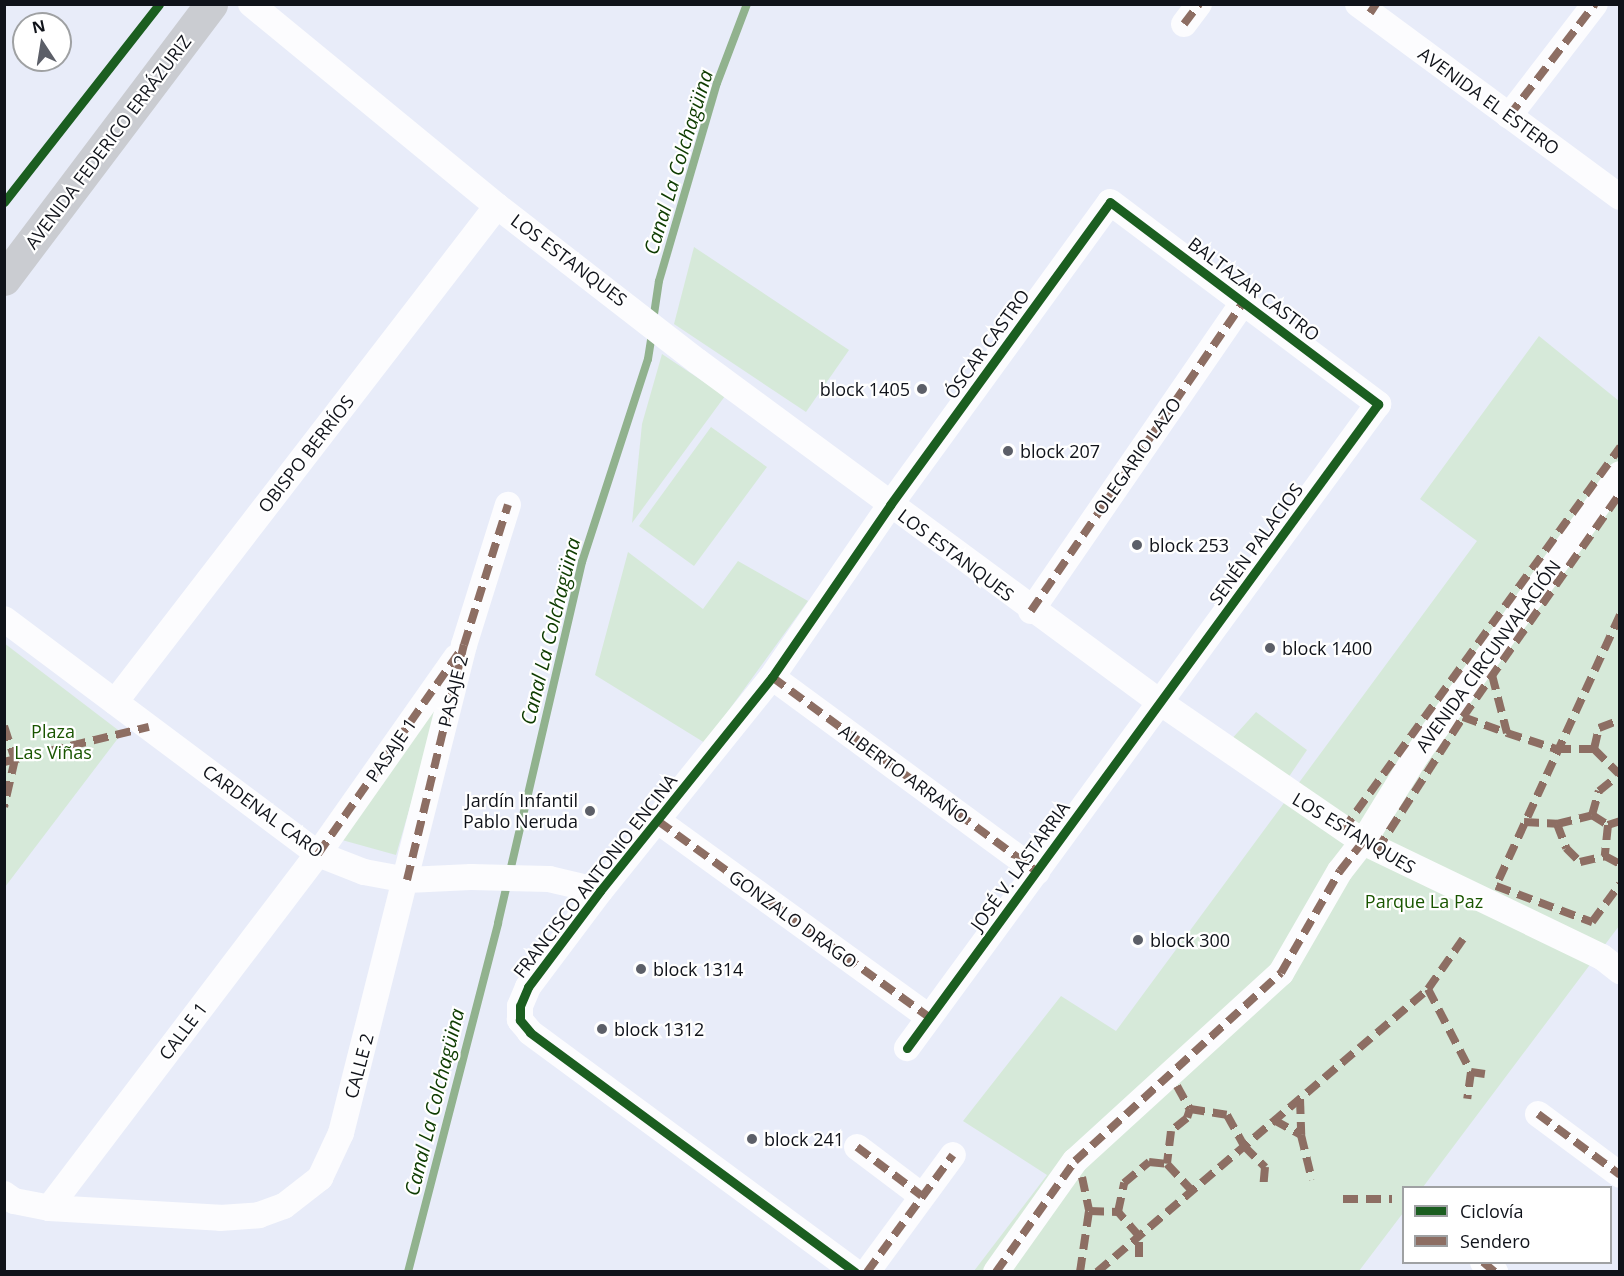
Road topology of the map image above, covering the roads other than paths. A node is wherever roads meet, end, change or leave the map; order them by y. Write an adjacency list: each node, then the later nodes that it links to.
1 (211, 4): 9 (main road, AVENIDA FEDERICO ERRÁZURIZ)
2 (251, 4): 8 (street, LOS ESTANQUES)
3 (1595, 4): 5 (street)
4 (1368, 7): 5 (street, AVENIDA EL ESTERO)
5 (1509, 116): 6 (street, AVENIDA EL ESTERO)
6 (1620, 197)
7 (1110, 202): 10 (street, BALTAZAR CASTRO); 14 (street, ÓSCAR CASTRO)
8 (497, 206): 14 (street, LOS ESTANQUES); 19 (street, OBISPO BERRÍOS)
9 (4, 279)
10 (1244, 301): 11 (street, BALTAZAR CASTRO); 15 (street, OLEGARIO LAZO)
11 (1378, 404): 20 (street, SENÉN PALACIOS)
12 (1620, 474): 22 (street, AVENIDA CIRCUNVALACIÓN)
13 (508, 505): 17 (street, PASAJE 2)
14 (890, 506): 15 (street, LOS ESTANQUES); 18 (street, FRANCISCO ANTONIO ENCINA)
15 (1030, 611): 20 (street, LOS ESTANQUES)
16 (4, 619): 19 (street, CARDENAL CARO)
17 (464, 645): 23 (street, PASAJE 1); 25 (street, PASAJE 2)
18 (772, 676): 21 (street, FRANCISCO ANTONIO ENCINA); 24 (street, ALBERTO ARRAÑO)
19 (115, 702): 23 (street, CARDENAL CARO)
20 (1161, 703): 22 (street, LOS ESTANQUES); 24 (street, JOSÉ V. LASTARRIA)
21 (658, 821): 26 (street, FRANCISCO ANTONIO ENCINA); 28 (street, GONZALO DRAGO)
22 (1363, 842): 27 (street, LOS ESTANQUES); 39 (street, AVENIDA CIRCUNVALACIÓN)
23 (318, 854): 25 (street, CARDENAL CARO); 36 (street, CALLE 1)
24 (1036, 872): 28 (street, JOSÉ V. LASTARRIA)
25 (407, 880): 26 (street, CARDENAL CARO); 36 (street, CALLE 2)
26 (600, 891): 37 (street, FRANCISCO ANTONIO ENCINA)
27 (1620, 971)
28 (929, 1017): 29 (street, JOSÉ V. LASTARRIA)
29 (907, 1048)
30 (1538, 1114): 33 (street)
31 (857, 1147): 35 (street)
32 (953, 1155): 35 (street)
33 (1620, 1175)
34 (9, 1197): 36 (street)
35 (922, 1197): 38 (street)
36 (49, 1208)
37 (855, 1272)
38 (867, 1272)
39 (996, 1272)

